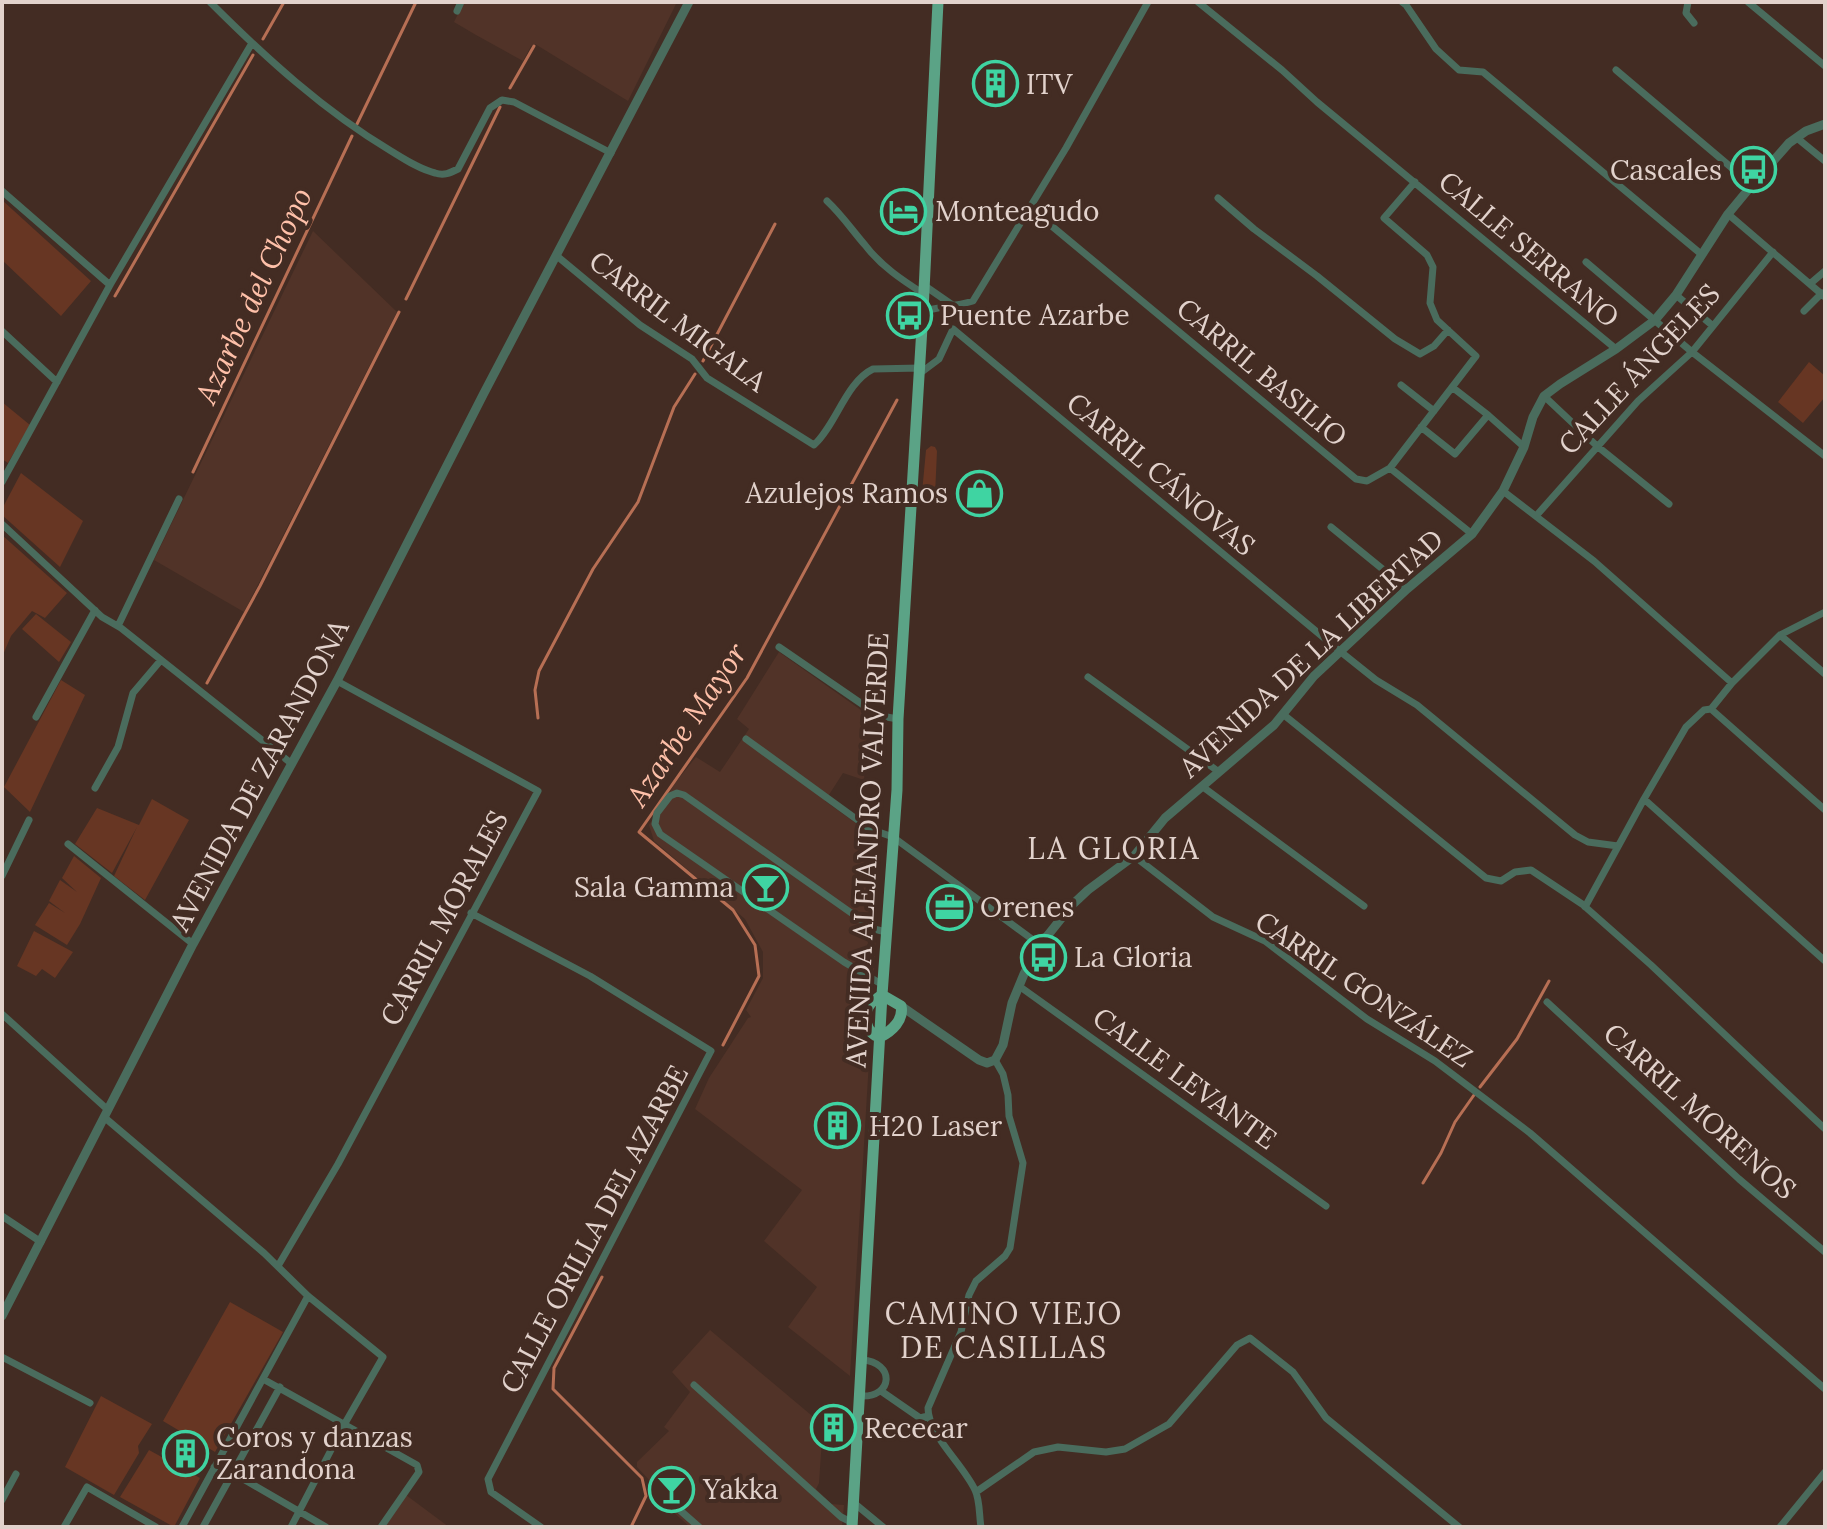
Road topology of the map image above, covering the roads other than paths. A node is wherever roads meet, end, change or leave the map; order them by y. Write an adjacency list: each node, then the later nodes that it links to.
1 (210, 2): 12 (street)
2 (461, 2): 10 (street)
3 (689, 2): 17 (street, AVENIDA DE ZARANDONA)
4 (938, 2): 33 (main road)
5 (1148, 2): 24 (street)
6 (1198, 2): 19 (street, CALLE SERRANO)
7 (1402, 2): 27 (street)
8 (1688, 2): 11 (street)
9 (1748, 2): 13 (street)
10 (457, 11)
11 (1694, 23)
12 (252, 43): 17 (street); 32 (street)
13 (1825, 66)
14 (1616, 70): 20 (street)
15 (1825, 124): 16 (street)
16 (1797, 138): 18 (street); 20 (street)
17 (611, 153): 28 (street, AVENIDA DE ZARANDONA)
18 (1825, 161)
19 (1415, 182): 41 (street); 43 (street, CALLE SERRANO)
20 (1752, 185): 25 (street)
21 (2, 191): 32 (street)
22 (1218, 198): 41 (street)
23 (827, 201): 33 (street)
24 (1030, 208): 36 (street); 56 (street, CARRIL BASILIO)
25 (1728, 214): 26 (street); 27 (street)
26 (1773, 252): 31 (street); 40 (street, CALLE ÁNGELES)
27 (1701, 254): 34 (street)
28 (557, 256): 45 (street, CARRIL MIGALA); 75 (street, AVENIDA DE ZARANDONA)
29 (1586, 262): 39 (street)
30 (1825, 271): 31 (street)
31 (1811, 283): 35 (street)
32 (110, 285): 46 (street)
33 (924, 290): 36 (street); 37 (main road)
34 (1676, 295): 39 (street); 40 (street)
35 (1823, 295): 38 (street)
36 (956, 306): 37 (street)
37 (923, 311): 45 (main road, AVENIDA ALEJANDRO VALVERDE)
38 (1804, 311)
39 (1655, 320): 43 (street); 44 (street)
40 (1713, 326): 44 (street, CALLE ÁNGELES)
41 (1448, 330): 48 (street)
42 (2, 331): 46 (street)
43 (1616, 349): 49 (street)
44 (1692, 352): 53 (street, CALLE ÁNGELES); 55 (street)
45 (919, 371): 71 (street, CARRIL CÁNOVAS); 80 (main road, AVENIDA ALEJANDRO VALVERDE)
46 (57, 382): 57 (street)
47 (1401, 385): 50 (street)
48 (1452, 387): 50 (street); 51 (street)
49 (1544, 396): 53 (street); 54 (street, AVENIDA DE LA LIBERTAD)
50 (1434, 411): 52 (street)
51 (1488, 415): 52 (street); 54 (street)
52 (1421, 427): 56 (street)
53 (1597, 446): 60 (street); 61 (street, CALLE ÁNGELES)
54 (1524, 447): 58 (street, AVENIDA DE LA LIBERTAD)
55 (1825, 456)
56 (1390, 468): 64 (street)
57 (2, 482)
58 (1503, 491): 61 (street); 64 (street, AVENIDA DE LA LIBERTAD)
59 (179, 499): 68 (street)
60 (1669, 504)
61 (1536, 516): 76 (street)
62 (2, 524): 66 (street)
63 (1331, 527): 65 (street)
64 (1472, 534): 65 (street, AVENIDA DE LA LIBERTAD)
65 (1407, 589): 71 (street, AVENIDA DE LA LIBERTAD)
66 (95, 610): 68 (street); 79 (street)
67 (1825, 612): 69 (street)
68 (118, 626): 72 (street)
69 (1780, 635): 73 (street); 76 (street)
70 (779, 647): 80 (street)
71 (1341, 652): 78 (street, AVENIDA DE LA LIBERTAD); 91 (street, CARRIL CÁNOVAS)
72 (161, 660): 82 (street); 85 (street)
73 (1825, 674)
74 (1088, 677): 83 (street)
75 (337, 681): 82 (street, AVENIDA DE ZARANDONA); 96 (street, CARRIL MORALES)
76 (1732, 683): 77 (street)
77 (1711, 709): 86 (street); 87 (street)
78 (1284, 715): 83 (street, AVENIDA DE LA LIBERTAD); 95 (street)
79 (36, 717)
80 (898, 719): 89 (main road, AVENIDA ALEJANDRO VALVERDE)
81 (746, 739): 89 (street)
82 (292, 764): 98 (street, AVENIDA DE ZARANDONA)
83 (1219, 772): 84 (street, AVENIDA DE LA LIBERTAD)
84 (1203, 787): 92 (street, AVENIDA DE LA LIBERTAD); 94 (street)
85 (95, 788)
86 (1644, 799): 91 (street); 100 (street)
87 (1825, 810)
88 (29, 820): 93 (street)
89 (893, 837): 97 (main road, AVENIDA ALEJANDRO VALVERDE); 99 (street)
90 (68, 844): 98 (street)
91 (1618, 846): 95 (street)
92 (1134, 856): 99 (street, AVENIDA DE LA LIBERTAD); 124 (street, CARRIL GONZÁLEZ)
93 (2, 876)
94 (1364, 906)
95 (1585, 907): 111 (street)
96 (471, 913): 116 (street, CARRIL MORALES); 147 (street, CALLE ORILLA DEL AZARBE)
97 (886, 932): 102 (main road, AVENIDA ALEJANDRO VALVERDE); 102 (street)
98 (193, 944): 110 (street, AVENIDA DE ZARANDONA)
99 (1040, 945): 101 (street, AVENIDA DE LA LIBERTAD)
100 (1825, 961)
101 (1019, 986): 109 (street, AVENIDA DE LA LIBERTAD); 112 (street, CALLE LEVANTE)
102 (883, 990): 104 (main road); 108 (main road, AVENIDA ALEJANDRO VALVERDE)
103 (1547, 1002): 115 (street, CARRIL MORENOS)
104 (901, 1006): 106 (street); 107 (main road)
105 (2, 1014): 110 (street)
106 (916, 1017): 107 (street); 109 (street)
107 (898, 1023): 108 (main road)
108 (880, 1037): 120 (main road, AVENIDA ALEJANDRO VALVERDE)
109 (995, 1060): 128 (street)
110 (106, 1114): 114 (street, AVENIDA DE ZARANDONA); 116 (street)
111 (1825, 1129)
112 (1326, 1206)
113 (2, 1216): 114 (street)
114 (41, 1242): 118 (street, AVENIDA DE ZARANDONA)
115 (1825, 1252)
116 (278, 1266): 117 (street)
117 (308, 1296): 121 (street); 129 (street)
118 (2, 1316)
119 (2, 1357): 127 (street)
120 (862, 1360): 125 (street); 126 (main road, AVENIDA ALEJANDRO VALVERDE)
121 (263, 1379): 123 (street); 130 (street)
122 (694, 1385): 139 (street)
123 (280, 1387): 129 (street); 132 (street)
124 (1825, 1389)
125 (881, 1391): 126 (street); 128 (street)
126 (860, 1396): 137 (main road, AVENIDA ALEJANDRO VALVERDE)
127 (90, 1403)
128 (928, 1416): 135 (street)
129 (344, 1425): 138 (street); 146 (street)
130 (214, 1467): 132 (street); 142 (street)
131 (1825, 1472): 152 (street)
132 (233, 1473): 138 (street); 143 (street)
133 (16, 1474): 136 (street)
134 (658, 1491): 148 (street)
135 (976, 1492): 150 (street); 151 (street)
136 (2, 1500)
137 (854, 1503): 139 (main road, AVENIDA ALEJANDRO VALVERDE); 149 (street)
138 (299, 1511): 144 (street); 145 (street)
139 (852, 1525)
140 (66, 1526): 141 (street)
141 (156, 1527)
142 (182, 1527)
143 (203, 1527)
144 (291, 1527)
145 (326, 1527)
146 (381, 1527)
147 (541, 1527)
148 (699, 1527)
149 (883, 1527)
150 (981, 1527)
151 (1459, 1527)
152 (1780, 1527)

